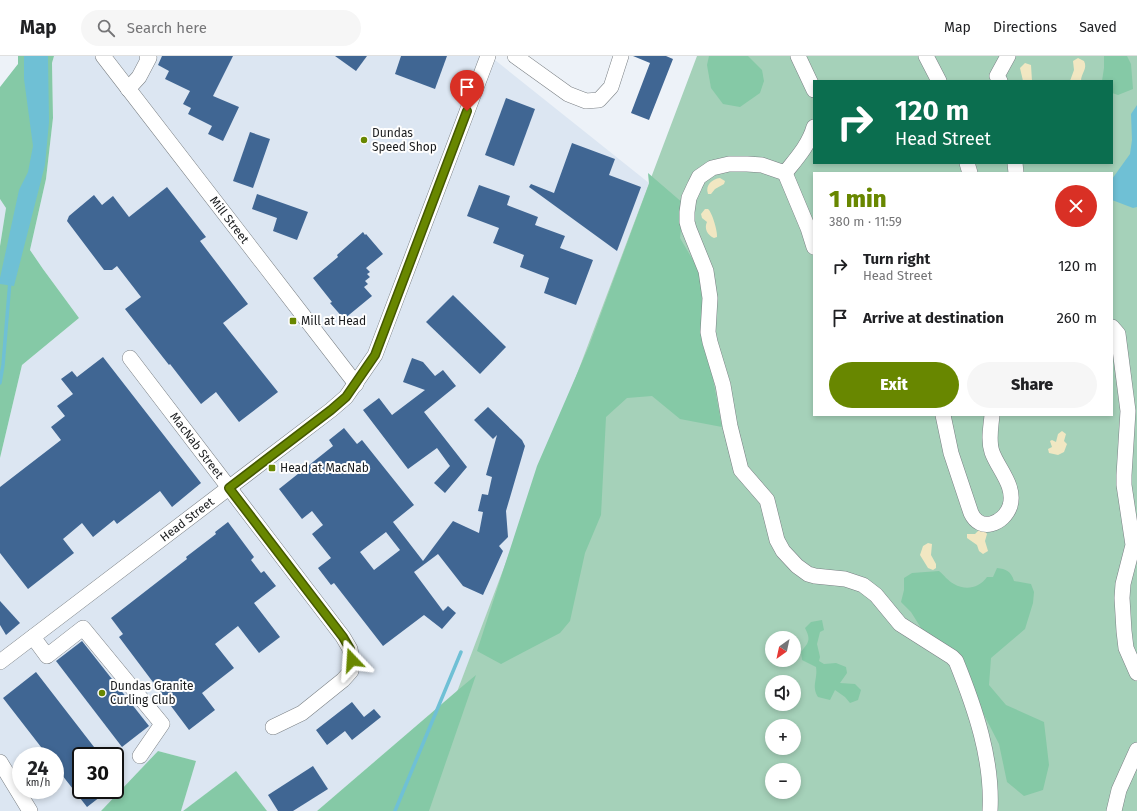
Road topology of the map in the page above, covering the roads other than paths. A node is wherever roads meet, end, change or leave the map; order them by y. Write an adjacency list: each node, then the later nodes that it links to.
1 (103, 56): 11 (street, Mill Street)
2 (488, 56): 18 (street, Head Street)
3 (515, 56): 4 (street)
4 (622, 56)
5 (798, 56): 12 (street)
6 (926, 56): 9 (street)
7 (1008, 56): 10 (street)
8 (149, 57): 11 (street)
9 (938, 80)
10 (1000, 80)
11 (128, 88): 18 (street, Mill Street)
12 (813, 88)
13 (813, 130): 14 (street)
14 (781, 171): 15 (street); 32 (street)
15 (813, 245)
16 (1113, 328): 26 (street)
17 (130, 358): 21 (street, MacNab Street)
18 (356, 384): 21 (street, Head Street)
19 (943, 416): 20 (street)
20 (992, 416)
21 (229, 488): 22 (street, Head Street); 27 (street, MacNab Street)
22 (68, 610): 23 (street); 24 (street, Head Street)
23 (83, 628): 24 (street); 29 (street)
24 (33, 637): 25 (street, Head Street)
25 (0, 662)
26 (1137, 673)
27 (274, 728)
28 (1137, 750): 33 (street)
29 (140, 756)
30 (0, 762): 31 (street)
31 (30, 811)
32 (990, 811)
33 (1114, 811)

